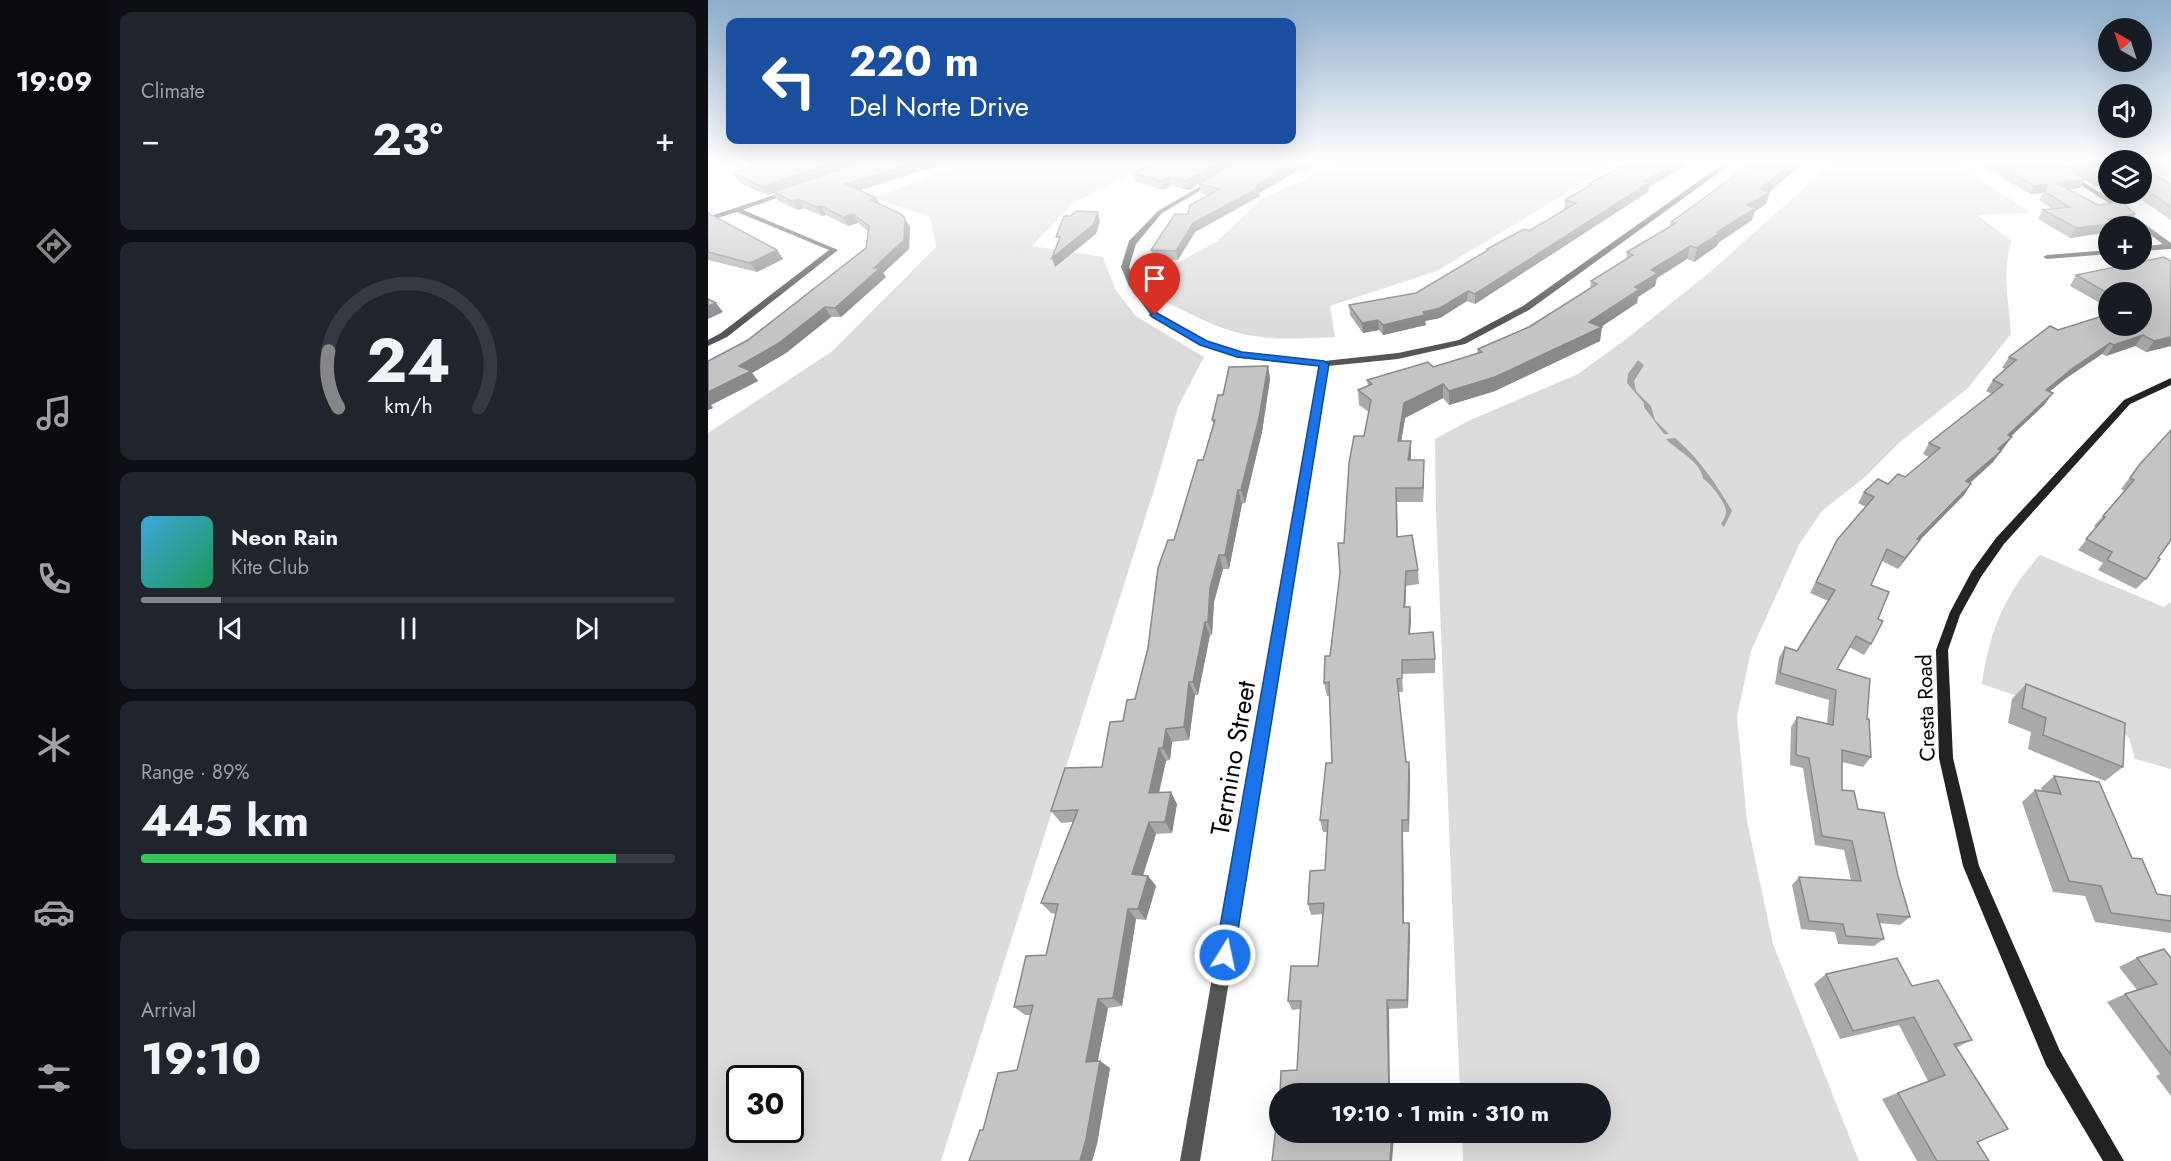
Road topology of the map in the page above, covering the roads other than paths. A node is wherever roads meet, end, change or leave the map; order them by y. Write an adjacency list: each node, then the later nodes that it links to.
1 (751, 215): 9 (street)
2 (1157, 215): 10 (street)
3 (1656, 215): 10 (street)
4 (2128, 215): 5 (street)
5 (2170, 247): 6 (street)
6 (2152, 248)
7 (2098, 253): 8 (street)
8 (2047, 257)
9 (708, 343)
10 (1324, 364): 12 (street, Termino Street)
11 (2171, 381): 13 (street, Cresta Road)
12 (1190, 1161)
13 (2114, 1161)

